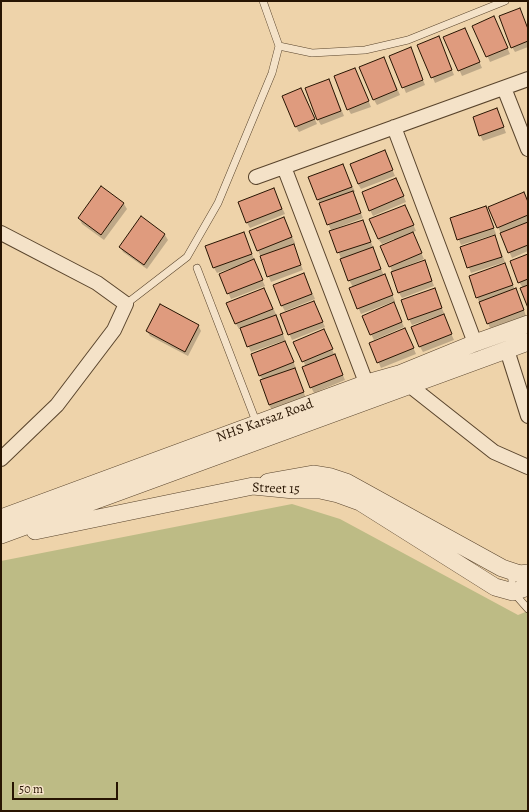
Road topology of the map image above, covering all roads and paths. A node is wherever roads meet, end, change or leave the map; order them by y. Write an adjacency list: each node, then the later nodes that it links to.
1 (264, 1): 3 (lane)
2 (506, 1): 3 (lane)
3 (279, 46): 12 (lane)
4 (528, 79): 5 (street)
5 (504, 88): 6 (street); 7 (street)
6 (394, 128): 8 (street); 14 (street)
7 (528, 149)
8 (284, 167): 9 (street); 18 (street)
9 (256, 177)
10 (1, 233): 12 (street)
11 (197, 268): 20 (lane)
12 (126, 304): 21 (street)
13 (528, 324): 14 (street, NHS Karsaz Road)
14 (481, 340): 16 (street); 18 (street, NHS Karsaz Road)
15 (528, 342): 16 (street, NHS Karsaz Road)
16 (500, 352): 17 (street, NHS Karsaz Road); 19 (street)
17 (409, 385): 18 (street, NHS Karsaz Road); 22 (street)
18 (370, 391): 20 (street, NHS Karsaz Road); 23 (street, NHS Karsaz Road)
19 (528, 416)
20 (257, 424): 23 (street, NHS Karsaz Road)
21 (1, 459)
22 (528, 468)
23 (122, 481): 25 (street, NHS Karsaz Road); 26 (street, NHS Karsaz Road)
24 (252, 486): 26 (street, Street 15); 27 (street); 29 (street, Street 15)
25 (1, 518)
26 (1, 536)
27 (511, 571): 28 (street); 29 (lane)
28 (528, 573)
29 (521, 589): 30 (lane)
30 (528, 609)

